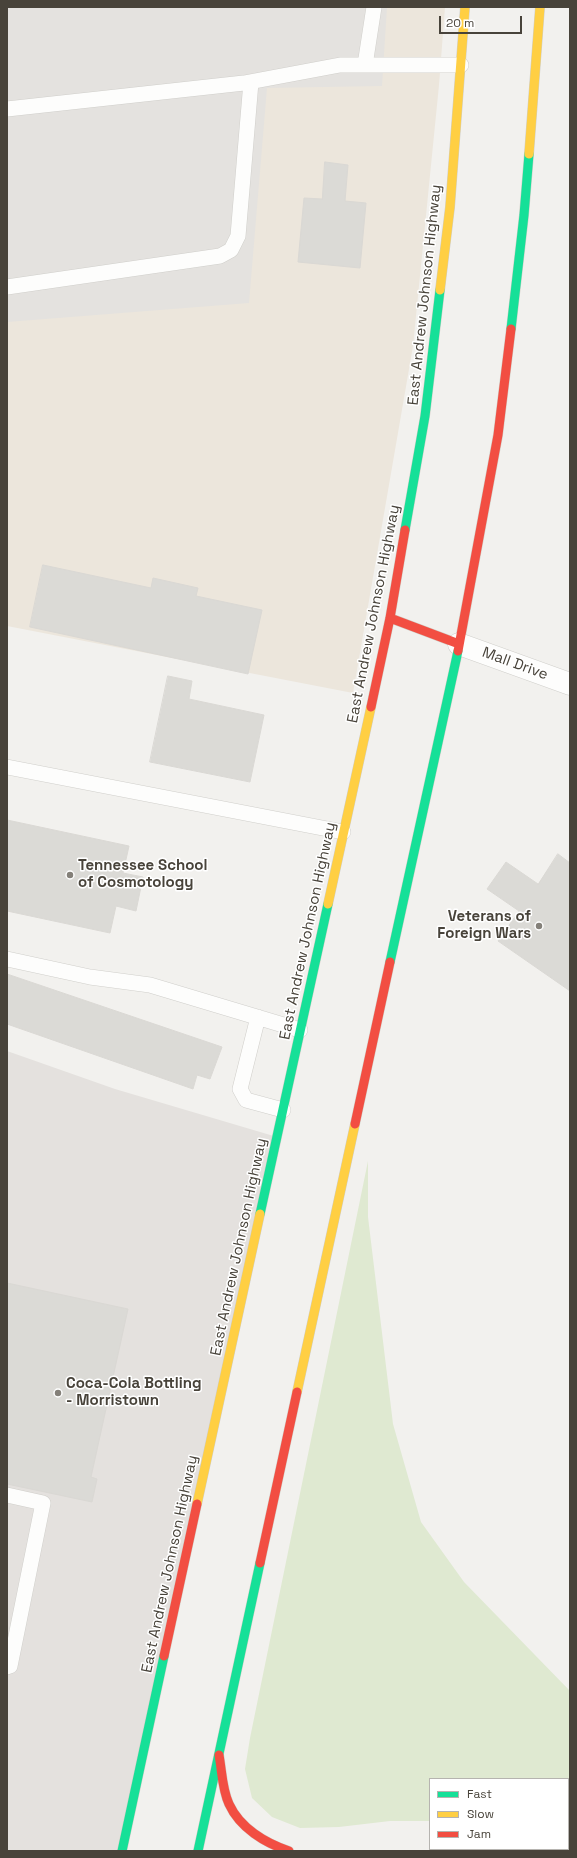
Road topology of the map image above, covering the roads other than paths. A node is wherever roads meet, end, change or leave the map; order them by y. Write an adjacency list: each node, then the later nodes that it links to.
1 (374, 7): 5 (lane)
2 (465, 7): 4 (main road, East Andrew Johnson Highway)
3 (540, 7): 10 (main road)
4 (461, 65): 5 (lane); 9 (main road, East Andrew Johnson Highway)
5 (365, 66): 6 (lane)
6 (251, 82): 7 (lane); 8 (lane)
7 (7, 109)
8 (7, 287)
9 (390, 618): 10 (main road); 13 (main road, East Andrew Johnson Highway)
10 (459, 644): 11 (street, Mall Drive); 20 (main road)
11 (570, 684)
12 (7, 767): 13 (lane)
13 (343, 832): 16 (main road, East Andrew Johnson Highway)
14 (7, 959): 15 (lane)
15 (258, 1017): 16 (lane); 17 (lane)
16 (300, 1030): 17 (main road, East Andrew Johnson Highway)
17 (283, 1110): 21 (main road, East Andrew Johnson Highway)
18 (7, 1495): 19 (lane)
19 (7, 1667)
20 (219, 1755): 22 (main road); 23 (main road)
21 (122, 1851)
22 (198, 1851)
23 (289, 1851)

